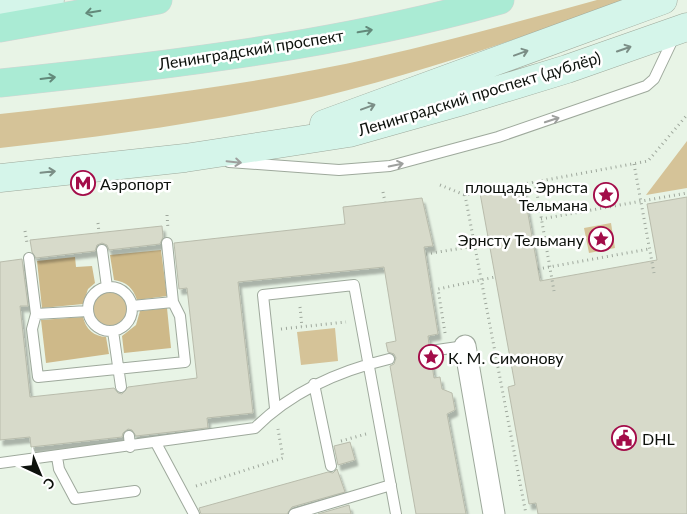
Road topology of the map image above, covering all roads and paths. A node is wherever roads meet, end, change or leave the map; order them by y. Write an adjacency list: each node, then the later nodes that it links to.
1 (50, 0): 5 (main road)
2 (158, 0): 6 (main road, one-way to 6)
3 (500, 0): 8 (main road, Ленинградский проспект, one-way to 3)
4 (662, 0): 10 (main road, one-way to 4)
5 (0, 1)
6 (0, 28)
7 (682, 29): 10 (main road, Ленинградский проспект (дублёр), one-way to 7); 11 (lane, one-way to 7)
8 (0, 83)
9 (687, 115): 12 (path)
10 (274, 143): 11 (main road, Ленинградский проспект (дублёр))
11 (185, 158): 13 (main road, Ленинградский проспект (дублёр), one-way to 11)
12 (634, 164): 14 (path); 19 (path)
13 (0, 178)
14 (535, 182): 18 (path); 21 (path)
15 (440, 185): 18 (path)
16 (384, 192): 20 (path)
17 (687, 193): 19 (path)
18 (465, 195): 25 (path)
19 (640, 201): 21 (path); 26 (path)
20 (385, 202)
21 (541, 220): 30 (path)
22 (98, 223): 23 (path)
23 (99, 233)
24 (167, 243): 38 (lane)
25 (475, 246): 28 (path); 34 (path)
26 (650, 249): 30 (path); 32 (path)
27 (102, 250): 35 (lane)
28 (426, 254)
29 (29, 258): 41 (lane)
30 (550, 267): 31 (path); 36 (path)
31 (538, 269)
32 (654, 273)
33 (495, 277): 34 (path)
34 (481, 280): 46 (path); 67 (path)
35 (107, 287): 39 (lane); 40 (lane)
36 (554, 291)
37 (298, 292): 42 (lane); 43 (path); 44 (lane)
38 (173, 302): 39 (lane); 50 (lane)
39 (132, 306): 45 (lane)
40 (88, 311): 41 (lane); 45 (lane)
41 (36, 314): 50 (lane)
42 (360, 320): 43 (path); 49 (lane)
43 (302, 327): 44 (path)
44 (267, 330): 53 (lane)
45 (113, 331): 50 (lane)
46 (457, 347): 47 (lane); 66 (street)
47 (430, 352)
48 (389, 359): 49 (lane)
49 (367, 364): 51 (lane); 54 (lane)
50 (119, 368): 52 (lane)
51 (314, 384): 53 (lane); 56 (lane)
52 (122, 387)
53 (275, 408): 55 (lane); 62 (path)
54 (381, 430): 56 (path); 60 (lane)
55 (156, 443): 57 (lane); 62 (lane)
56 (326, 445): 59 (lane)
57 (57, 457): 58 (lane); 61 (lane)
58 (0, 464)
59 (331, 466)
60 (391, 485): 64 (lane); 65 (lane)
61 (135, 491)
62 (181, 491): 63 (lane)
63 (194, 514)
64 (294, 514)
65 (396, 514)
66 (494, 514)
67 (526, 514)

